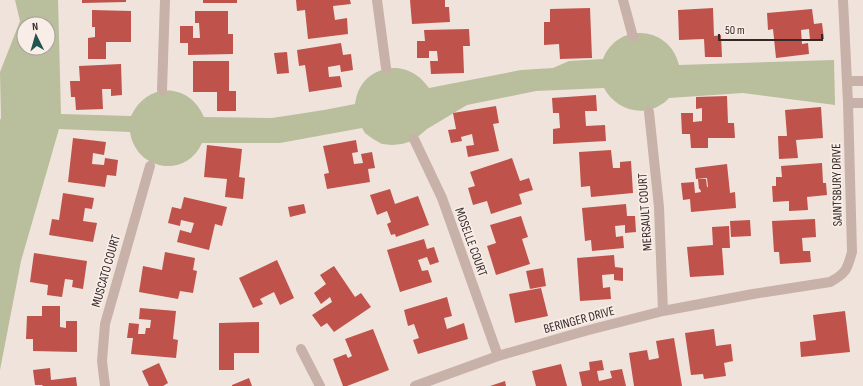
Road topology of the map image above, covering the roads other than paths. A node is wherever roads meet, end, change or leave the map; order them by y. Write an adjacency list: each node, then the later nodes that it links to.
1 (165, 0): 9 (street)
2 (377, 0): 6 (street)
3 (623, 0): 5 (street)
4 (843, 0): 7 (street, SAINTSBURY DRIVE)
5 (633, 37)
6 (386, 68)
7 (847, 81): 8 (street); 10 (street, SAINTSBURY DRIVE)
8 (863, 81)
9 (162, 90)
10 (848, 103): 11 (street); 15 (street, SAINTSBURY DRIVE)
11 (863, 103)
12 (649, 112): 16 (street, MERSAULT COURT)
13 (414, 139): 18 (street, MOSELLE COURT)
14 (150, 166): 19 (street, MUSCATO COURT)
15 (753, 294): 16 (street, BERINGER DRIVE)
16 (663, 311): 18 (street, BERINGER DRIVE)
17 (301, 349): 20 (street)
18 (498, 356): 21 (street, BERINGER DRIVE)
19 (105, 386)
20 (320, 386)
21 (415, 386)

